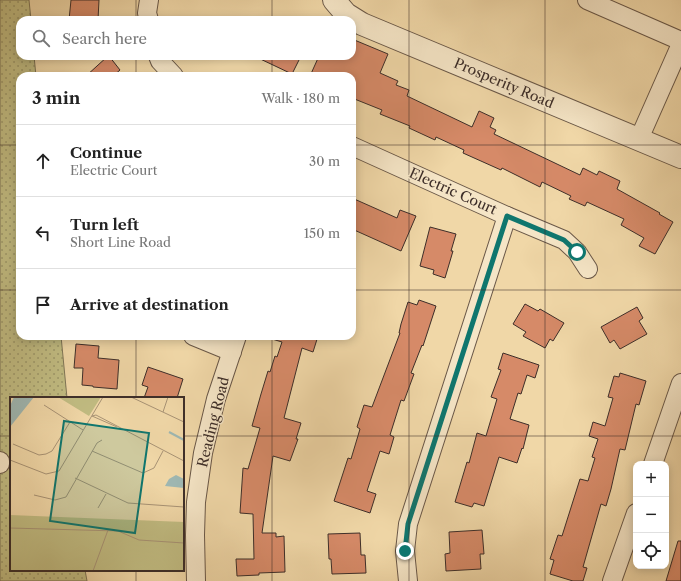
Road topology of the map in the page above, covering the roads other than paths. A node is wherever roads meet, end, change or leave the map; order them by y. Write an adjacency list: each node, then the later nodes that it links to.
1 (148, 0): 4 (street)
2 (334, 0): 5 (street, Prosperity Road)
3 (587, 0): 7 (street)
4 (148, 16)
5 (349, 16)
6 (356, 20): 11 (street, Prosperity Road)
7 (681, 41)
8 (681, 44): 11 (street)
9 (160, 60): 10 (street)
10 (170, 72)
11 (639, 139): 13 (street, Prosperity Road)
12 (356, 148): 14 (street, Electric Court)
13 (681, 157)
14 (507, 216): 15 (street, Electric Court); 24 (street)
15 (588, 269)
16 (214, 340): 17 (street)
17 (235, 344): 23 (street, Reading Road)
18 (681, 383): 20 (street)
19 (0, 461): 21 (street)
20 (654, 461)
21 (0, 464)
22 (633, 522): 25 (street)
23 (196, 581)
24 (408, 581)
25 (612, 581)

